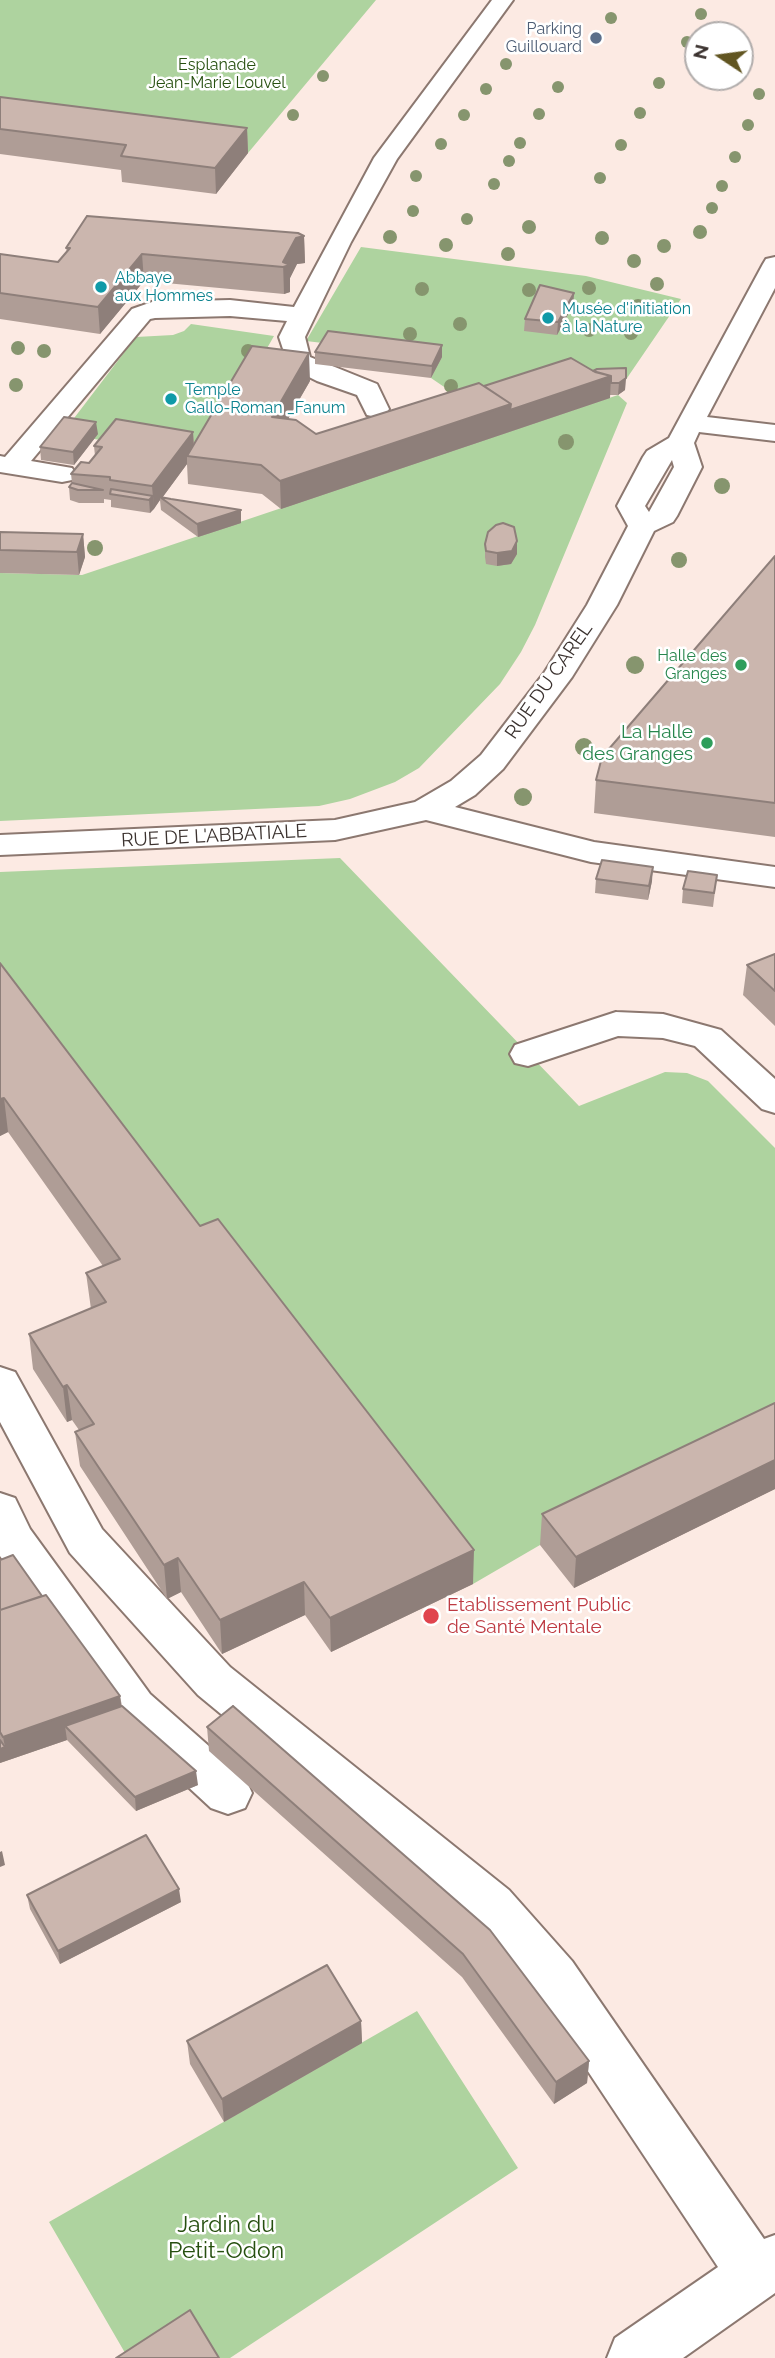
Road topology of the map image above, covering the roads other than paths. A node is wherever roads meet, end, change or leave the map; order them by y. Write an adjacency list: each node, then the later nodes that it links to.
1 (503, 0): 3 (street)
2 (775, 264): 5 (street)
3 (303, 315): 4 (street); 7 (street)
4 (376, 410)
5 (686, 433): 6 (street); 9 (street, RUE DU CAREL)
6 (775, 433)
7 (6, 465): 8 (street)
8 (62, 474)
9 (426, 810): 10 (street, RUE DE L'ABBATIALE); 11 (street)
10 (0, 845)
11 (775, 877)
12 (528, 1054): 13 (street)
13 (775, 1100)
14 (0, 1383): 17 (street)
15 (0, 1510): 16 (street)
16 (228, 1793)
17 (765, 2268): 18 (street)
18 (635, 2358)

